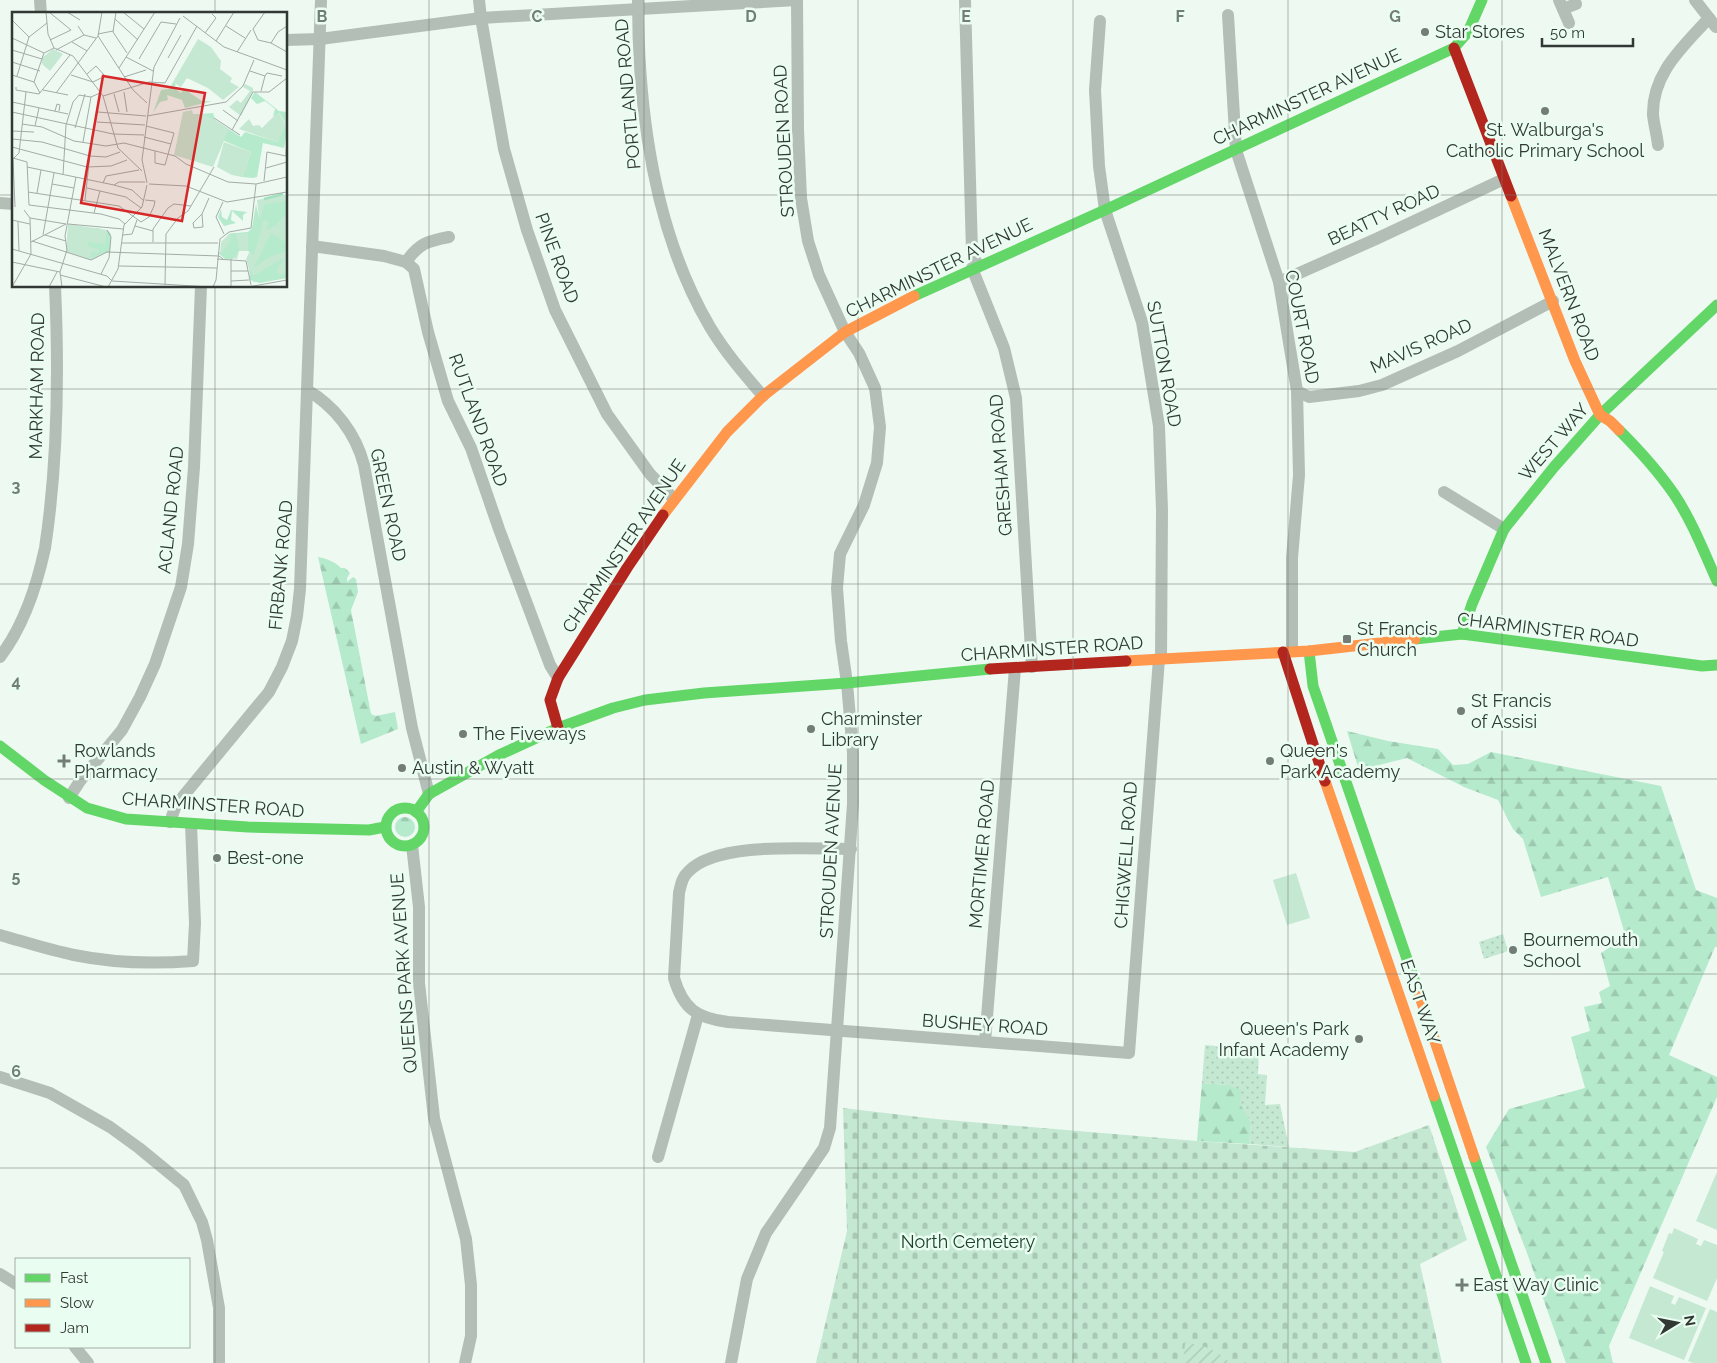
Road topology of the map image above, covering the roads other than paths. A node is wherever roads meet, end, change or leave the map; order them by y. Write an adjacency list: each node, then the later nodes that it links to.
1 (321, 0): 15 (street)
2 (479, 0): 11 (street, PINE ROAD)
3 (797, 0): 8 (street); 31 (street, STROUDEN ROAD)
4 (965, 0): 25 (street, GRESHAM ROAD)
5 (1482, 0): 17 (street)
6 (1695, 0): 13 (street)
7 (1576, 4): 9 (street)
8 (638, 5): 11 (street); 34 (street, PORTLAND ROAD)
9 (1561, 5): 14 (street)
10 (1228, 15): 19 (street, COURT ROAD)
11 (480, 18): 15 (street); 37 (street, PINE ROAD)
12 (1100, 21): 21 (street, SUTTON ROAD)
13 (1713, 22): 18 (street)
14 (1569, 23)
15 (320, 39): 16 (street); 23 (street)
16 (288, 40)
17 (1454, 48): 19 (street, CHARMINSTER AVENUE); 20 (street, MALVERN ROAD)
18 (1658, 145)
19 (1236, 150): 21 (street, CHARMINSTER AVENUE); 26 (street, COURT ROAD)
20 (1504, 179): 26 (street, BEATTY ROAD); 29 (street, MALVERN ROAD)
21 (1105, 210): 25 (street, CHARMINSTER AVENUE); 44 (street, SUTTON ROAD)
22 (449, 237): 24 (street)
23 (312, 246): 24 (street); 32 (street)
24 (406, 262): 48 (street, RUTLAND ROAD)
25 (975, 267): 31 (street, CHARMINSTER AVENUE); 46 (street, GRESHAM ROAD)
26 (1279, 282): 33 (street, COURT ROAD)
27 (55, 288): 43 (street, MARKHAM ROAD)
28 (201, 288): 53 (street, ACLAND ROAD)
29 (1553, 301): 33 (street, MAVIS ROAD); 35 (street, MALVERN ROAD)
30 (1717, 305): 35 (street, WEST WAY)
31 (845, 332): 34 (street, CHARMINSTER AVENUE); 49 (street, STROUDEN AVENUE)
32 (307, 390): 52 (street, GREEN ROAD); 55 (street, FIRBANK ROAD)
33 (1297, 391): 42 (street, COURT ROAD)
34 (762, 396): 37 (street, CHARMINSTER AVENUE)
35 (1600, 415): 38 (street, WEST WAY); 39 (street, MALVERN ROAD)
36 (1444, 492): 38 (street)
37 (674, 499): 48 (street, CHARMINSTER AVENUE)
38 (1504, 530): 40 (street, WEST WAY)
39 (1717, 580)
40 (1462, 634): 41 (street, CHARMINSTER ROAD); 45 (street, CHARMINSTER ROAD)
41 (1309, 651): 42 (street, CHARMINSTER ROAD); 75 (street, EAST WAY)
42 (1288, 652): 44 (street, CHARMINSTER ROAD); 74 (street, EAST WAY)
43 (0, 657)
44 (1160, 659): 46 (street, CHARMINSTER ROAD); 64 (street, CHIGWELL ROAD)
45 (1717, 665)
46 (1032, 667): 47 (street, CHARMINSTER ROAD)
47 (1015, 668): 49 (street, CHARMINSTER ROAD); 63 (street, MORTIMER ROAD)
48 (558, 678): 50 (street, CHARMINSTER AVENUE)
49 (847, 683): 50 (street, CHARMINSTER ROAD); 59 (street, STROUDEN AVENUE)
50 (558, 728): 52 (street, CHARMINSTER ROAD)
51 (0, 746): 53 (street, CHARMINSTER ROAD)
52 (429, 794): 54 (street, CHARMINSTER ROAD)
53 (69, 798): 55 (street, CHARMINSTER ROAD)
54 (416, 812): 57 (street); 58 (street)
55 (170, 822): 56 (street, CHARMINSTER ROAD)
56 (191, 824): 57 (street, CHARMINSTER ROAD); 60 (street)
57 (386, 827): 58 (street)
58 (412, 845): 72 (street, QUEENS PARK AVENUE)
59 (851, 849): 61 (street); 62 (street, STROUDEN AVENUE)
60 (0, 935)
61 (698, 1015): 62 (street, BUSHEY ROAD); 66 (street)
62 (837, 1032): 63 (street, BUSHEY ROAD); 73 (street, STROUDEN AVENUE)
63 (985, 1042): 64 (street, BUSHEY ROAD)
64 (1129, 1053)
65 (0, 1077): 71 (street)
66 (658, 1157)
67 (0, 1274): 68 (street)
68 (15, 1283)
69 (76, 1348): 70 (street)
70 (88, 1363)
71 (219, 1363)
72 (465, 1363)
73 (731, 1363)
74 (1526, 1363)
75 (1546, 1363)

